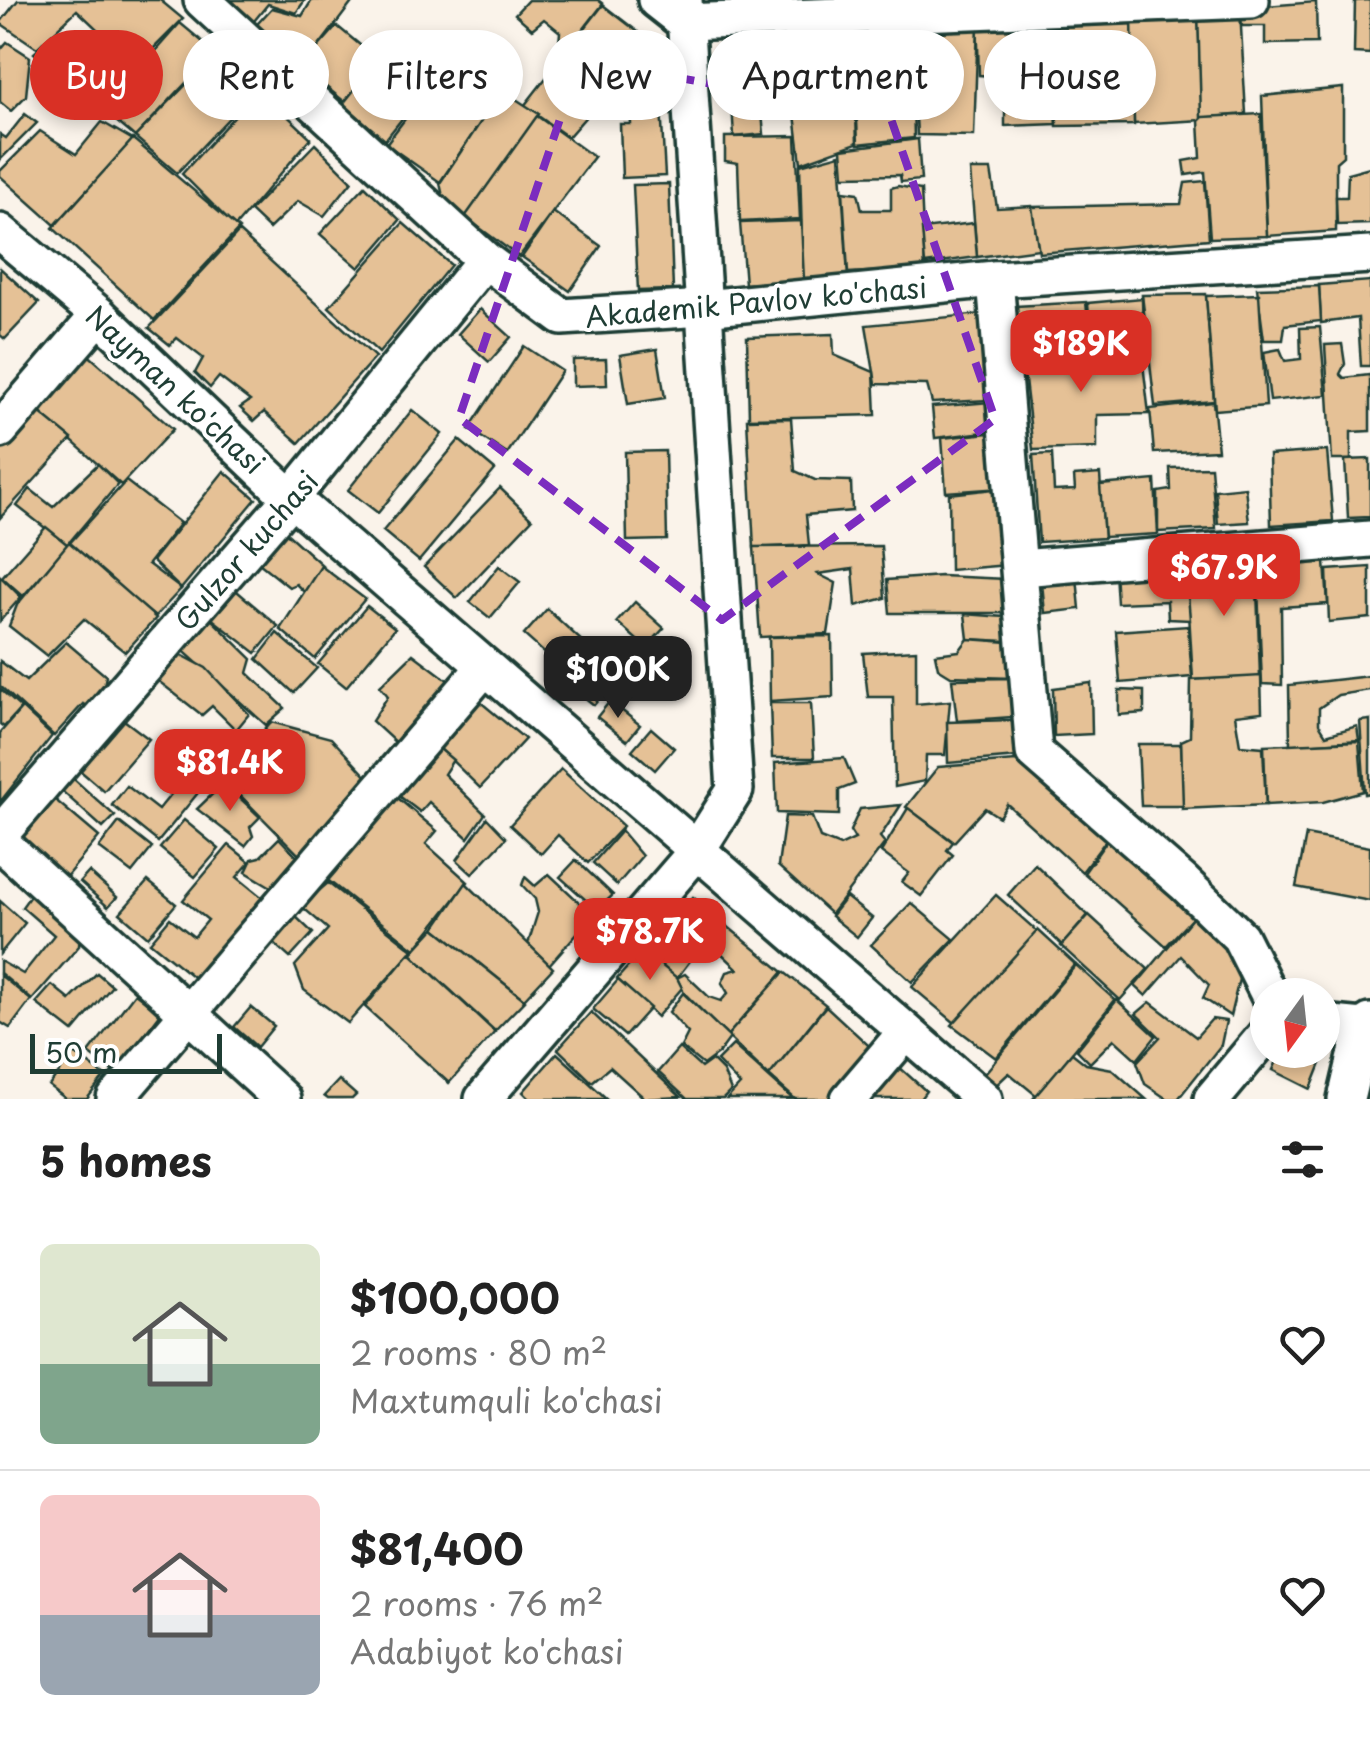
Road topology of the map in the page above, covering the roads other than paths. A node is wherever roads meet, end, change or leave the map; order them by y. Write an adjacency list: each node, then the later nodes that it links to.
1 (202, 0): 7 (street, Akademik Pavlov ko'chasi)
2 (656, 0): 4 (street)
3 (1251, 0): 4 (street)
4 (684, 11): 9 (street)
5 (0, 232): 10 (street, Nayman ko'chasi)
6 (1370, 255): 8 (street, Akademik Pavlov ko'chasi)
7 (486, 260): 9 (street, Akademik Pavlov ko'chasi); 12 (street, Gulzor kuchasi)
8 (996, 279): 9 (street, Akademik Pavlov ko'chasi); 14 (street)
9 (704, 308): 18 (street)
10 (99, 315): 11 (street); 12 (street, Nayman ko'chasi)
11 (0, 430)
12 (292, 498): 15 (street, Nayman ko'chasi); 16 (street, Gulzor kuchasi)
13 (1370, 538): 14 (street)
14 (1021, 568): 19 (street)
15 (484, 668): 18 (street, Nayman ko'chasi); 20 (street)
16 (0, 834)
17 (0, 842): 20 (street)
18 (696, 852): 23 (street, Nayman ko'chasi); 27 (street)
19 (1260, 978)
20 (186, 1016): 25 (street); 26 (street)
21 (1340, 1024): 22 (street)
22 (1367, 1025): 31 (street)
23 (906, 1032): 28 (street); 29 (street, Nayman ko'chasi)
24 (1250, 1054): 30 (street)
25 (115, 1099)
26 (282, 1099)
27 (482, 1099)
28 (849, 1099)
29 (984, 1099)
30 (1212, 1099)
31 (1346, 1099)

